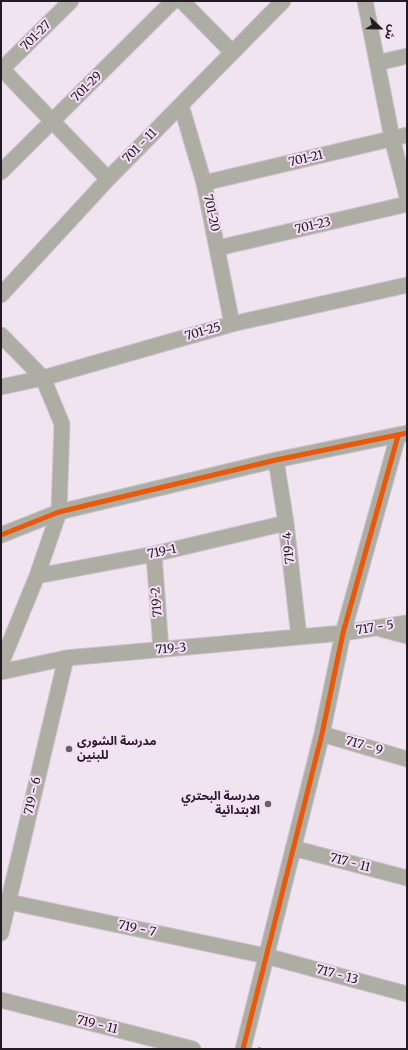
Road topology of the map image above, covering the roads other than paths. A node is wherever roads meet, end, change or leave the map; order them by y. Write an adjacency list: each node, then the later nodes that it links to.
1 (71, 1): 9 (street, 701-27)
2 (173, 1): 11 (street, 701-29)
3 (182, 1): 6 (street)
4 (283, 1): 6 (street, 701 - 11)
5 (365, 1): 8 (street)
6 (232, 52): 10 (street, 701 - 11)
7 (407, 56): 8 (street)
8 (377, 63): 13 (street)
9 (1, 69): 11 (street)
10 (181, 106): 15 (street, 701 - 11); 16 (street, 701-20)
11 (52, 121): 14 (street, 701-29); 15 (street)
12 (407, 135): 13 (street, 701-21)
13 (392, 138): 16 (street, 701-21); 17 (street)
14 (1, 172)
15 (108, 179): 21 (street, 701 - 11)
16 (204, 183): 19 (street, 701-20)
17 (407, 196)
18 (407, 204): 19 (street, 701-23)
19 (218, 248): 22 (street, 701-20)
20 (407, 285): 22 (street, 701-25)
21 (1, 295)
22 (232, 324): 24 (street, 701-25)
23 (1, 335): 24 (street)
24 (43, 378): 25 (street, 701-25); 28 (street)
25 (1, 387)
26 (402, 435): 27 (street); 35 (street)
27 (276, 460): 28 (street); 29 (street, 719-4)
28 (59, 512): 30 (street); 32 (street)
29 (286, 523): 31 (street, 719-1); 37 (street, 719-4)
30 (1, 535)
31 (154, 554): 32 (street, 719-1); 38 (street, 719-2)
32 (37, 576): 40 (street)
33 (407, 623): 34 (street, 717 - 5)
34 (375, 628): 35 (street, 717 - 5); 36 (street)
35 (342, 633): 37 (street, 719-3); 42 (street)
36 (407, 636)
37 (299, 637): 38 (street, 719-3)
38 (161, 650): 39 (street, 719-3)
39 (66, 658): 41 (street, 719-3); 46 (street, 719 - 6)
40 (1, 664)
41 (1, 672)
42 (322, 734): 43 (street, 717 - 9); 44 (street)
43 (407, 758)
44 (293, 848): 45 (street, 717 - 11); 48 (street)
45 (407, 878)
46 (7, 890): 47 (street, 719 - 6); 48 (street, 719 - 7)
47 (1, 933)
48 (266, 956): 49 (street, 717 - 13); 52 (street)
49 (407, 994)
50 (1, 1000): 51 (street, 719 - 11)
51 (193, 1049)
52 (243, 1049)

